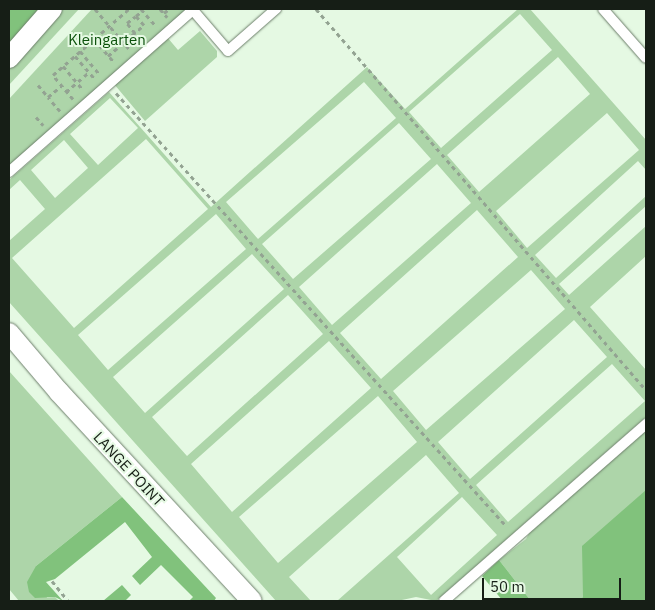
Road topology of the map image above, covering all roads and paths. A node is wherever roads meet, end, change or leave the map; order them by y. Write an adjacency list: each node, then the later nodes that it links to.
1 (52, 9): 20 (street)
2 (95, 9): 12 (path)
3 (128, 9): 12 (path)
4 (169, 9): 10 (path)
5 (276, 9): 9 (lane)
6 (316, 9): 37 (path)
7 (602, 9): 21 (lane)
8 (142, 10): 11 (path); 13 (path)
9 (192, 10): 22 (lane)
10 (164, 13)
11 (136, 16): 14 (path); 14 (path)
12 (109, 26): 15 (path); 16 (path)
13 (157, 27)
14 (135, 33): 16 (path)
15 (94, 39): 17 (path); 19 (path)
16 (124, 43): 19 (path); 22 (path)
17 (80, 51): 18 (path); 29 (path)
18 (75, 56): 23 (path); 24 (path)
19 (108, 56): 25 (path)
20 (9, 58)
21 (646, 58)
22 (138, 59): 25 (lane)
23 (63, 66): 26 (path); 28 (path)
24 (89, 72): 26 (path); 29 (path)
25 (123, 72): 29 (lane)
26 (77, 82): 30 (path); 32 (path)
27 (38, 85): 31 (path)
28 (61, 86): 30 (path); 31 (path)
29 (106, 87): 32 (lane); 39 (path)
30 (66, 92): 33 (path)
31 (48, 97): 34 (path)
32 (92, 100): 33 (lane)
33 (81, 109): 34 (lane)
34 (68, 121): 35 (lane)
35 (9, 172)
36 (9, 333): 42 (street, LANGE POINT)
37 (646, 390)
38 (646, 424): 39 (lane)
39 (517, 538): 43 (lane)
40 (52, 581): 41 (path)
41 (69, 601)
42 (252, 601)
43 (444, 601)

